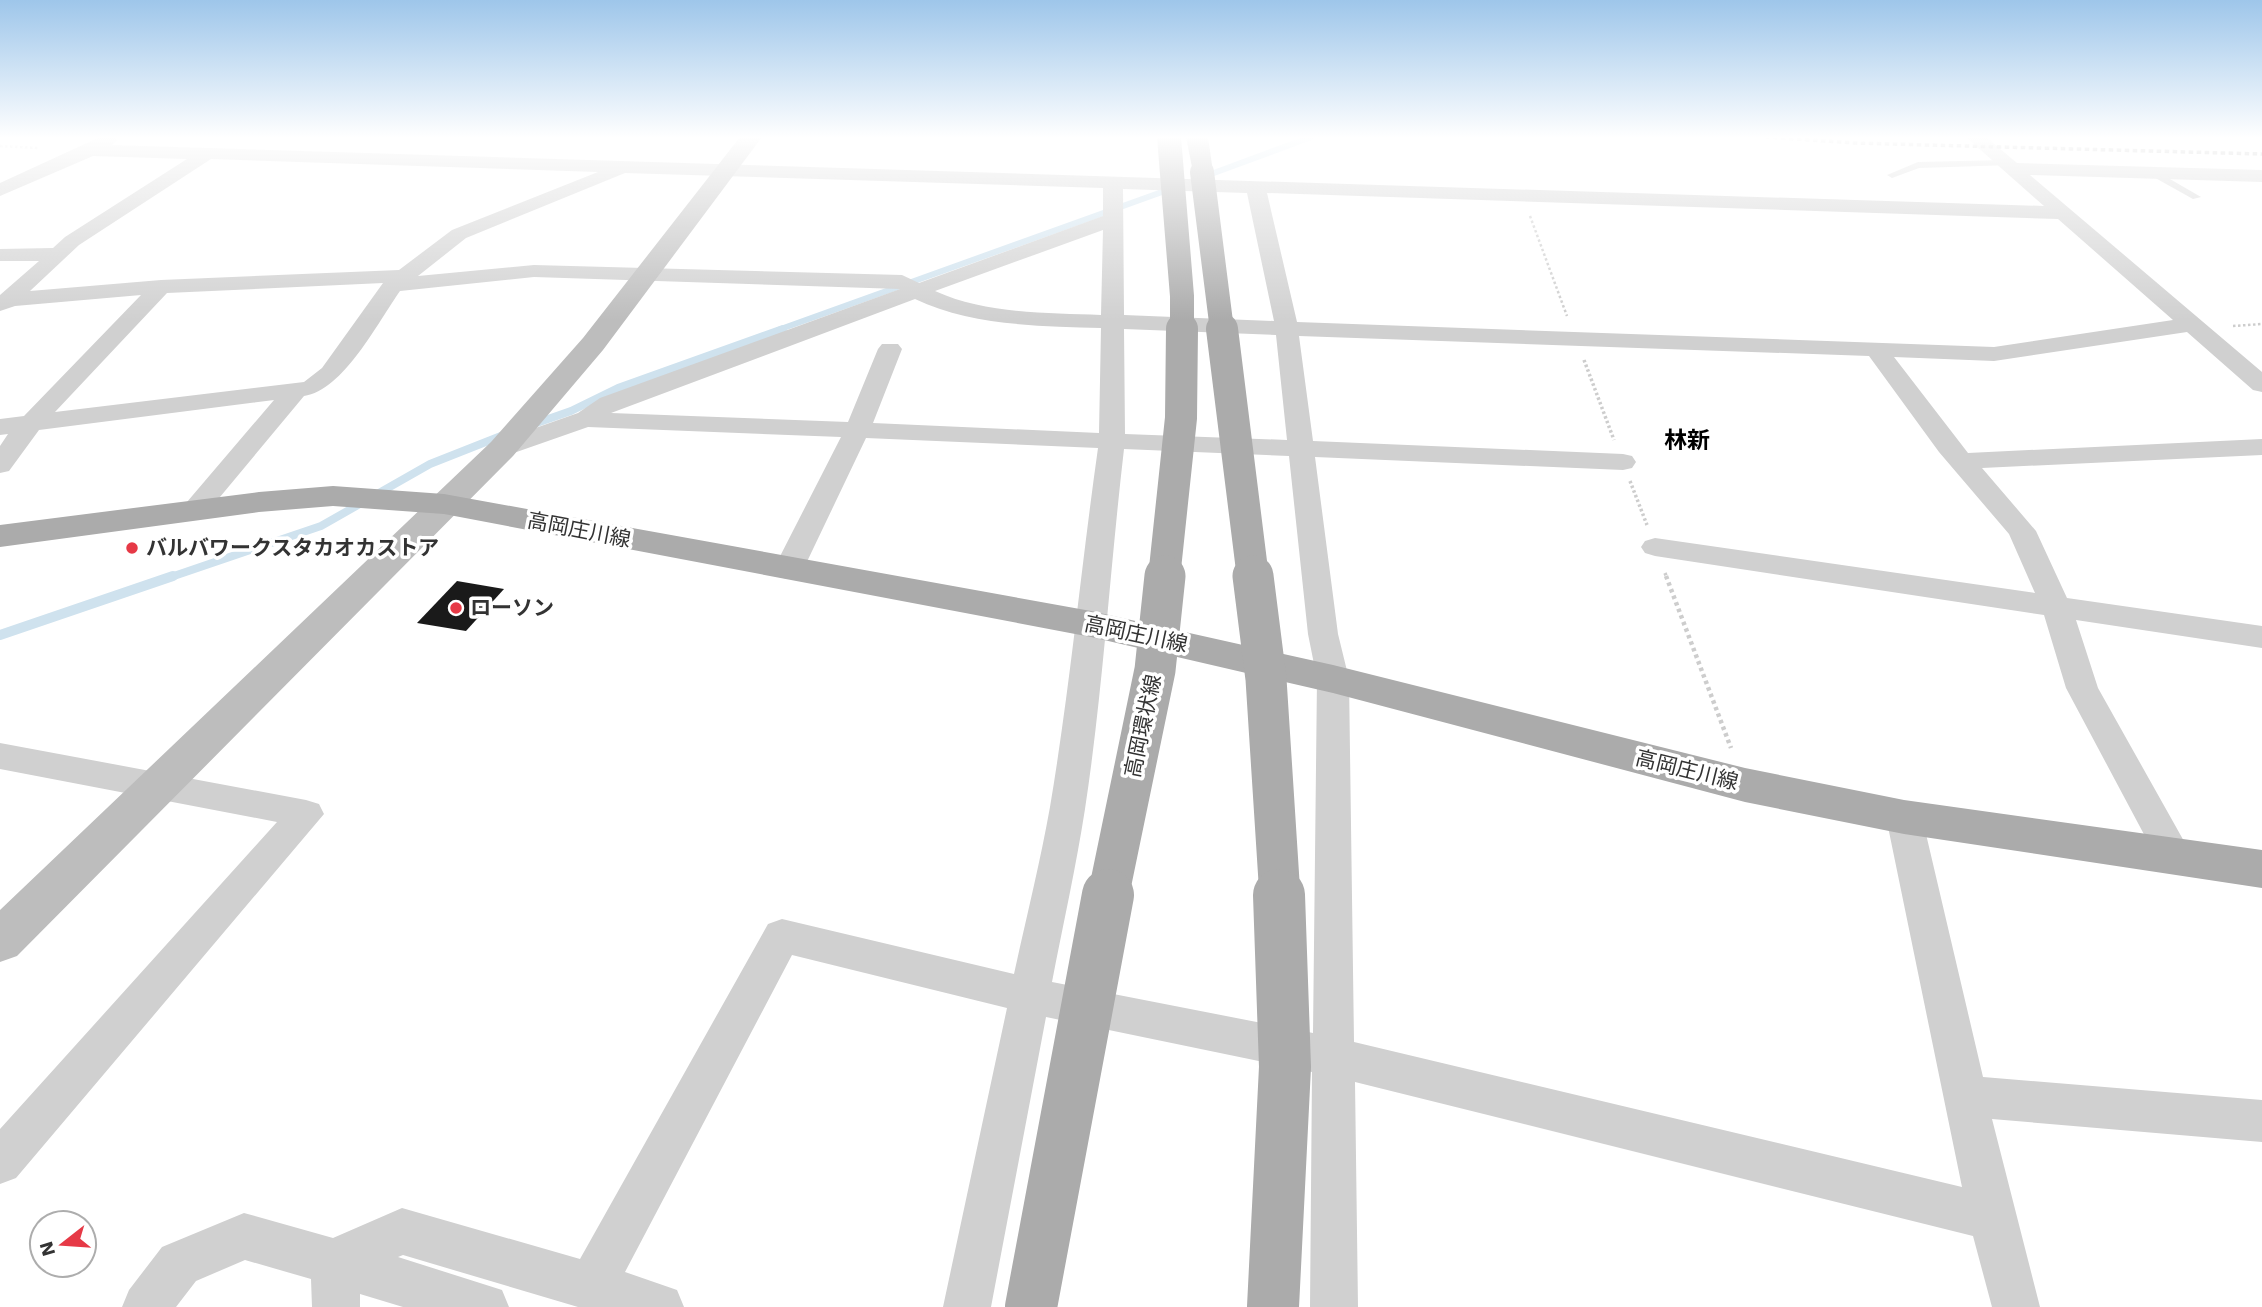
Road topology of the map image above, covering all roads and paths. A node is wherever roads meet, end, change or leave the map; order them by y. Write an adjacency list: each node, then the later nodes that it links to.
1 (139, 198): 13 (street)
2 (551, 198): 16 (street)
3 (704, 198): 15 (street)
4 (1113, 198): 12 (street)
5 (1173, 198): 68 (main road, 高岡環状線, bridge)
6 (1206, 198): 69 (main road, bridge)
7 (1258, 198): 22 (street)
8 (1523, 198): 23 (path)
9 (1612, 198): 11 (street)
10 (2048, 198): 11 (street)
11 (2065, 213): 21 (street)
12 (1113, 219): 18 (street); 20 (street)
13 (58, 254): 14 (street); 19 (street)
14 (0, 255)
15 (647, 272): 16 (street); 18 (street); 34 (street)
16 (398, 280): 17 (street); 28 (street)
17 (161, 287): 19 (street); 30 (street)
18 (909, 287): 20 (street); 29 (street)
19 (4, 304)
20 (1115, 322): 22 (street); 33 (street)
21 (2193, 324): 25 (street); 26 (street)
22 (1287, 329): 23 (street); 36 (street)
23 (1576, 339): 25 (street); 38 (path)
24 (890, 349): 32 (street)
25 (1876, 350): 37 (street)
26 (2251, 366): 27 (street)
27 (2262, 385)
28 (296, 390): 30 (street); 41 (street)
29 (585, 419): 32 (street); 34 (street)
30 (33, 423): 31 (street); 39 (street)
31 (0, 427)
32 (858, 429): 33 (street); 44 (street)
33 (1112, 440): 36 (street); 46 (street)
34 (507, 443): 40 (street)
35 (2262, 447): 37 (street)
36 (1301, 448): 38 (street); 48 (street)
37 (1961, 461): 45 (street)
38 (1623, 462): 43 (path)
39 (0, 465)
40 (444, 504): 41 (main road, 高岡庄川線); 44 (main road, 高岡庄川線); 51 (street)
41 (195, 509): 42 (main road, 高岡庄川線)
42 (0, 536)
43 (1655, 547): 45 (street); 50 (path)
44 (788, 570): 46 (main road, 高岡庄川線)
45 (2056, 606): 47 (street); 53 (street)
46 (1091, 624): 48 (main road, 高岡庄川線); 56 (street)
47 (2262, 637)
48 (1333, 679): 50 (main road, 高岡庄川線); 57 (street)
49 (0, 756): 51 (street)
50 (1745, 785): 52 (main road, 高岡庄川線)
51 (158, 786): 55 (street); 60 (street)
52 (1904, 817): 53 (main road, 高岡庄川線); 58 (street)
53 (2176, 859): 54 (main road, 高岡庄川線)
54 (2262, 869)
55 (0, 941)
56 (1030, 996): 57 (street); 63 (street); 67 (street)
57 (1335, 1057): 61 (street); 70 (street)
58 (1965, 1096): 59 (street); 61 (street)
59 (2262, 1121)
60 (0, 1162)
61 (1992, 1217): 71 (street)
62 (335, 1284): 63 (street); 64 (street); 65 (street)
63 (591, 1287): 66 (street)
64 (146, 1307)
65 (485, 1307)
66 (660, 1307)
67 (967, 1307)
68 (1031, 1307)
69 (1273, 1307)
70 (1334, 1307)
71 (2016, 1307)

